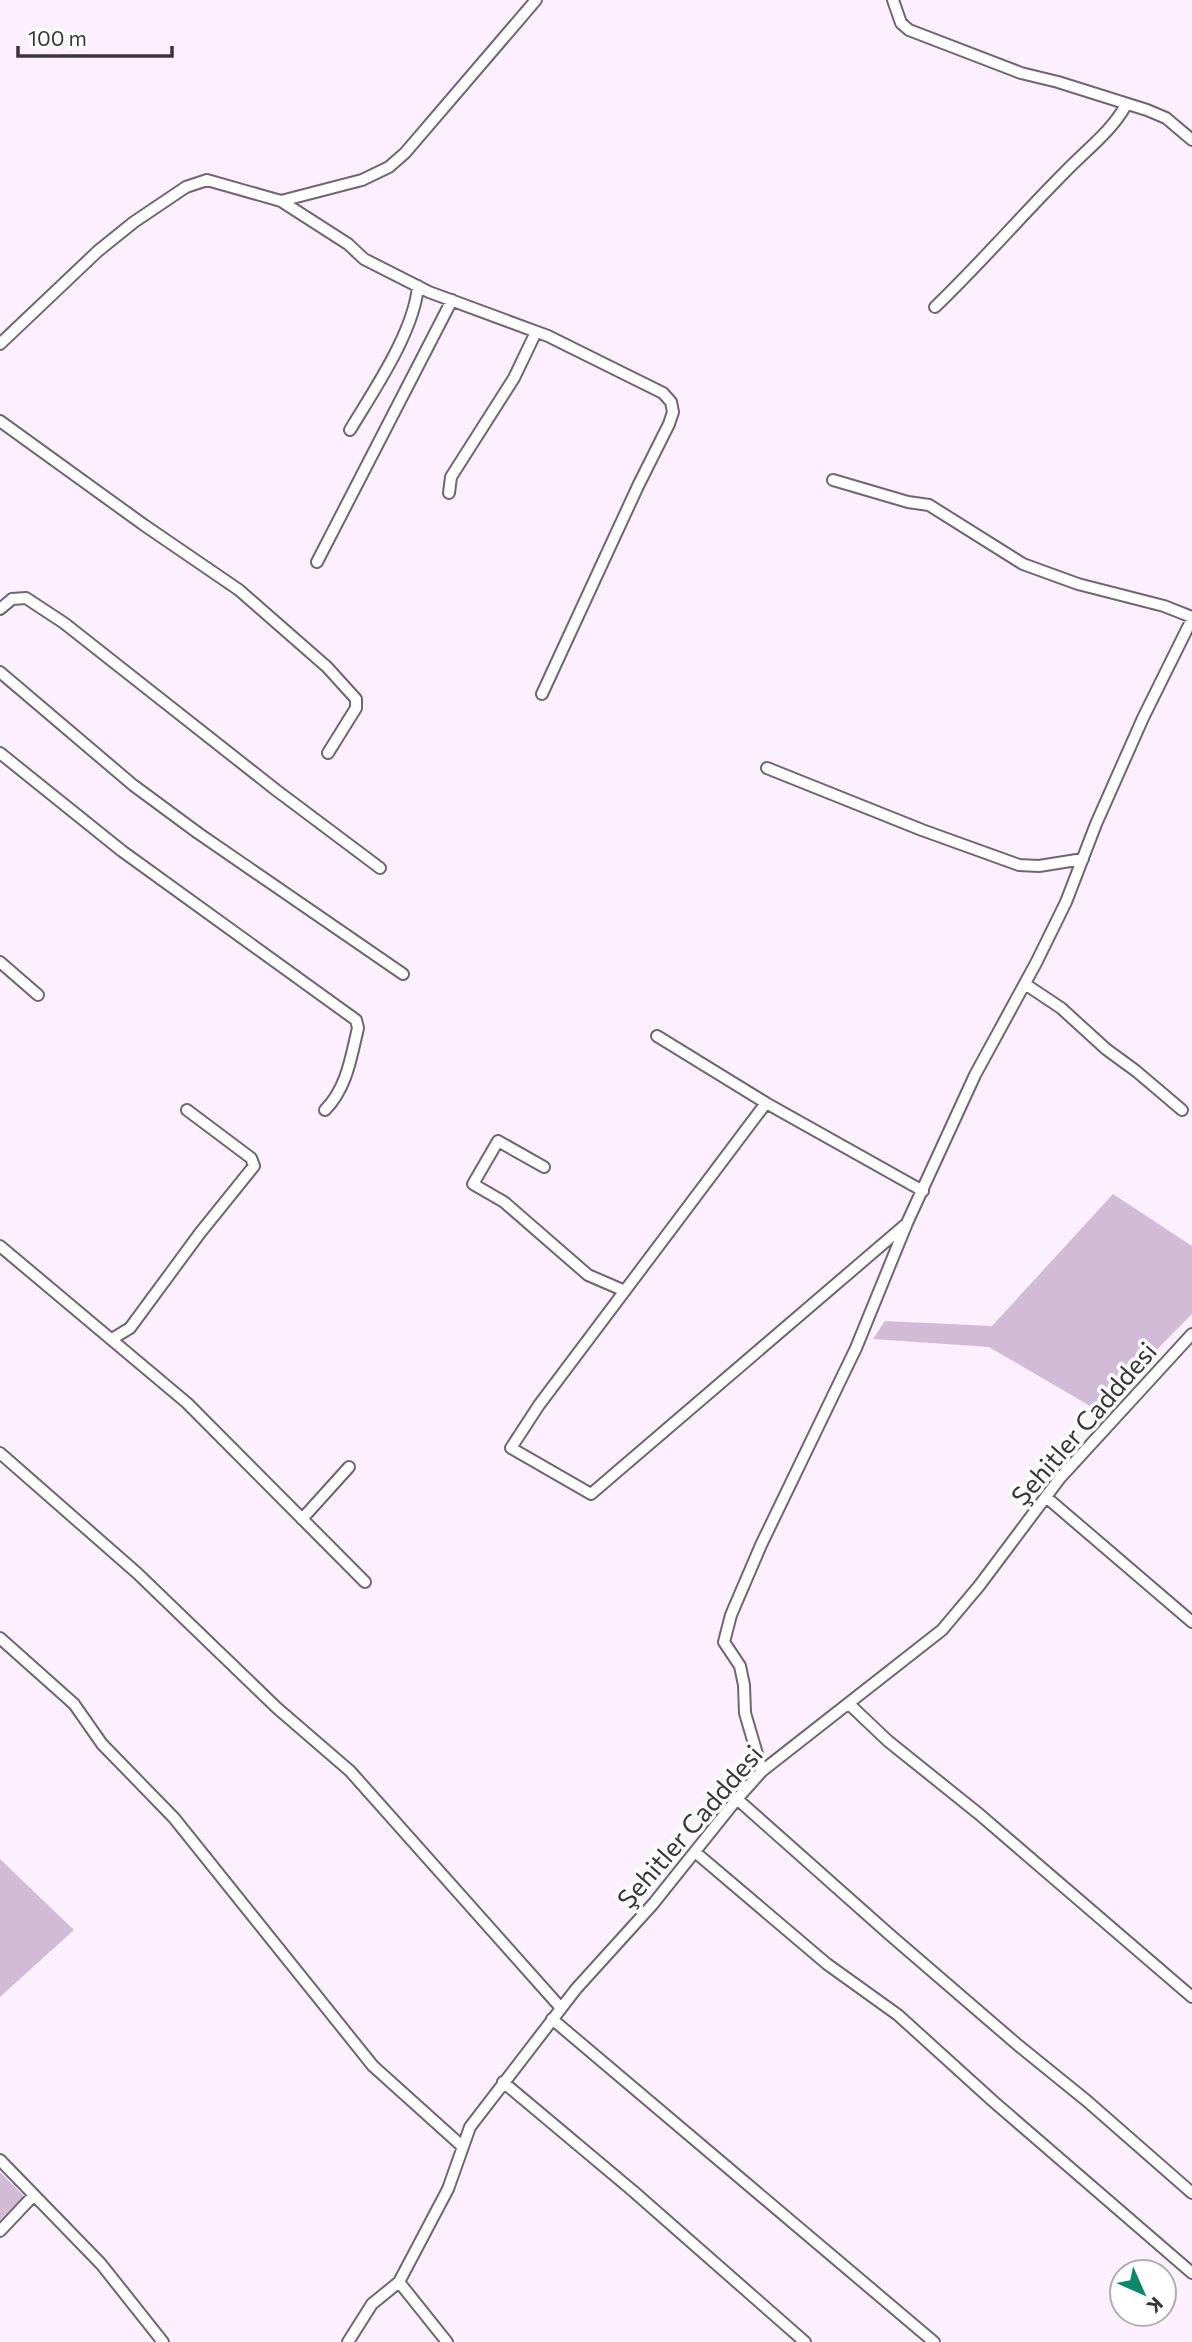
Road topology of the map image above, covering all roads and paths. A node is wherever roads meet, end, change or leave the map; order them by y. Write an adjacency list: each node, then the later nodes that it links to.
1 (536, 0): 5 (street)
2 (893, 0): 3 (street)
3 (1126, 105): 4 (street); 8 (street)
4 (1192, 140)
5 (281, 201): 6 (street); 10 (street)
6 (418, 286): 7 (street); 12 (street)
7 (452, 300): 9 (street); 15 (street)
8 (935, 307)
9 (537, 332): 14 (street); 19 (street)
10 (0, 344)
11 (0, 421): 21 (street)
12 (350, 430)
13 (833, 480): 17 (street)
14 (449, 493)
15 (317, 562)
16 (0, 609): 24 (street)
17 (1192, 618): 23 (street)
18 (0, 672): 26 (street)
19 (542, 694)
20 (0, 753): 32 (street)
21 (328, 753)
22 (767, 768): 23 (street)
23 (1083, 859): 27 (street)
24 (380, 868)
25 (0, 962): 28 (street)
26 (403, 974)
27 (1025, 984): 33 (street); 35 (street)
28 (38, 995)
29 (657, 1036): 30 (street)
30 (766, 1103): 35 (street); 38 (street)
31 (187, 1110): 40 (street)
32 (325, 1110)
33 (1182, 1110)
34 (544, 1167): 38 (street)
35 (923, 1191): 36 (street)
36 (907, 1223): 38 (street); 49 (street)
37 (0, 1245): 40 (street)
38 (625, 1291)
39 (1192, 1334): 43 (street, Şehitler Cadddesi)
40 (112, 1339): 44 (street)
41 (0, 1453): 53 (street)
42 (349, 1467): 44 (street)
43 (1046, 1497): 46 (street); 48 (street, Şehitler Cadddesi)
44 (302, 1519): 45 (street)
45 (365, 1582)
46 (1192, 1622)
47 (0, 1637): 56 (street)
48 (849, 1704): 49 (street, Şehitler Cadddesi); 52 (street)
49 (762, 1771): 50 (street, Şehitler Cadddesi)
50 (737, 1799): 51 (street, Şehitler Cadddesi); 58 (street)
51 (695, 1852): 53 (street, Şehitler Cadddesi); 61 (street)
52 (1192, 1997)
53 (561, 2008): 54 (street, Şehitler Cadddesi)
54 (552, 2019): 55 (street, Şehitler Cadddesi); 67 (street)
55 (503, 2082): 56 (street, Şehitler Cadddesi); 66 (street)
56 (463, 2147): 62 (street, Şehitler Cadddesi)
57 (0, 2160): 59 (street)
58 (1192, 2193)
59 (34, 2195): 60 (street); 63 (street)
60 (0, 2231)
61 (1192, 2273)
62 (398, 2282): 64 (street, Şehitler Cadddesi); 65 (street)
63 (163, 2342)
64 (348, 2342)
65 (447, 2342)
66 (805, 2342)
67 (934, 2342)

